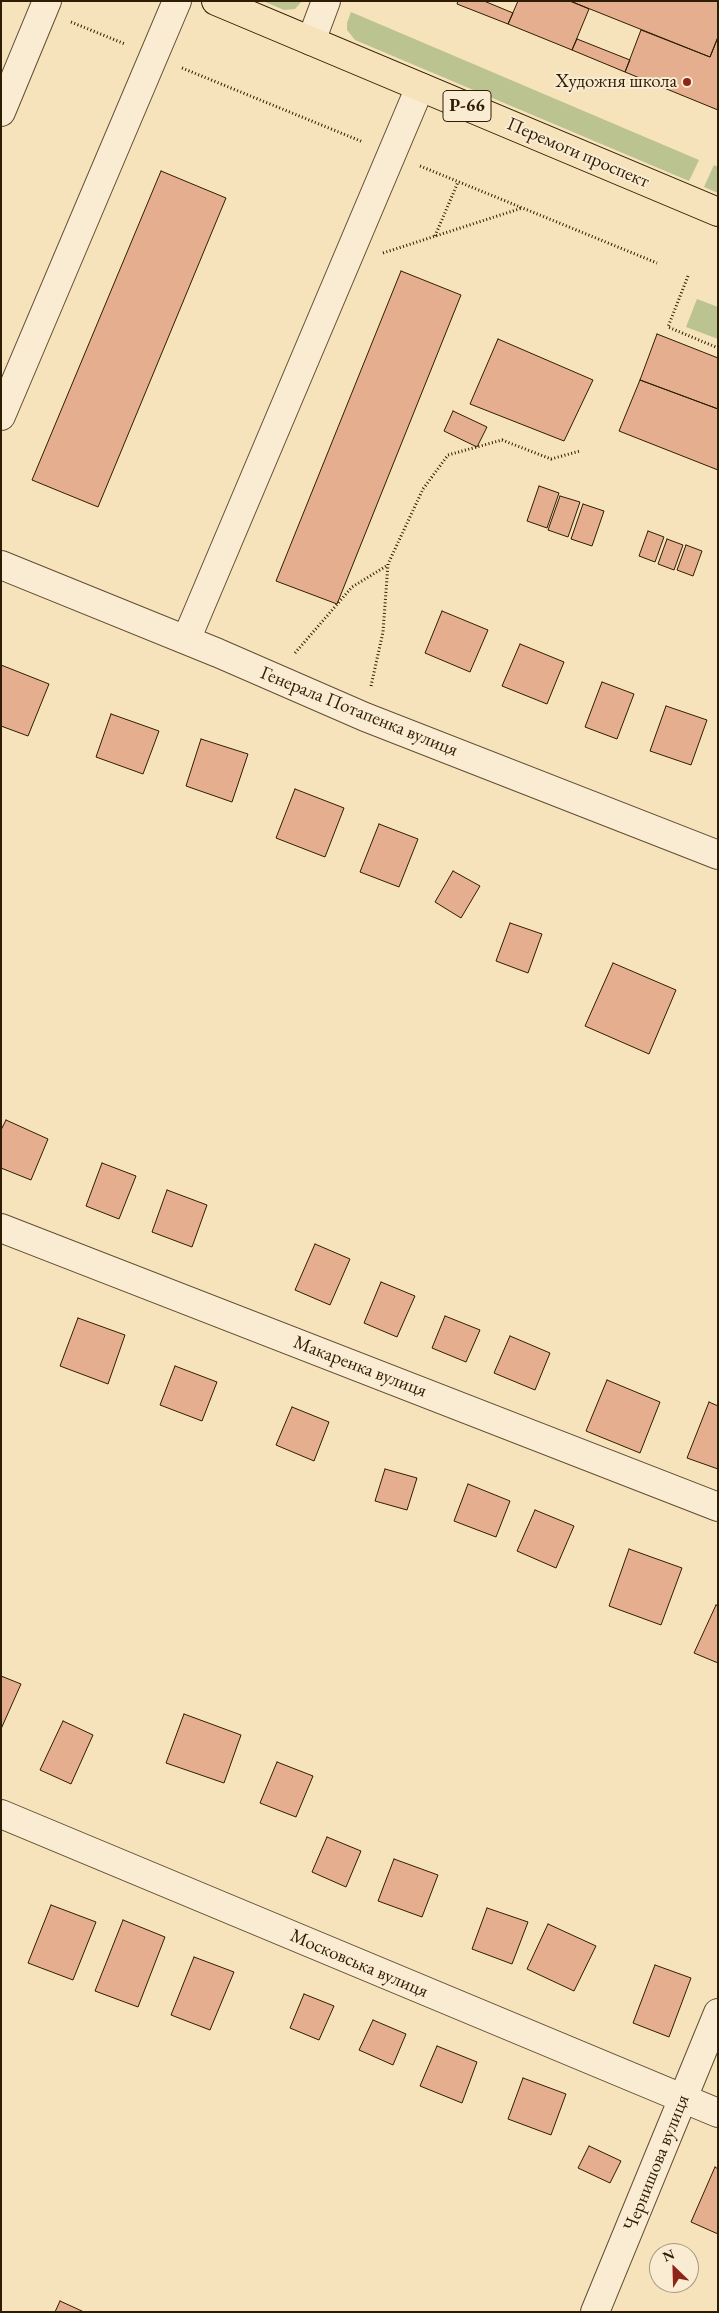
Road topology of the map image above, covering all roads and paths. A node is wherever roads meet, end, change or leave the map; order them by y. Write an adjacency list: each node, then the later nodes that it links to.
1 (177, 1): 6 (street)
2 (216, 1): 5 (main road, Перемоги проспект / Р-66)
3 (326, 1): 5 (street)
4 (45, 6): 6 (path); 8 (street)
5 (311, 41): 7 (main road, Перемоги проспект / Р-66)
6 (154, 56): 9 (path); 18 (street)
7 (420, 87): 9 (street); 12 (main road, Перемоги проспект / Р-66)
8 (1, 112)
9 (392, 154): 10 (path); 15 (street)
10 (458, 182): 11 (path); 13 (path)
11 (523, 208): 13 (path); 14 (path)
12 (718, 212)
13 (435, 237): 15 (path)
14 (656, 263)
15 (345, 266): 22 (street)
16 (688, 276): 17 (path)
17 (718, 348)
18 (1, 416)
19 (580, 451): 20 (path)
20 (388, 564): 23 (path); 24 (path)
21 (1, 565): 22 (street, Генерала Потапенка вулиця)
22 (186, 640): 23 (street, Генерала Потапенка вулиця)
23 (274, 677): 24 (street, Генерала Потапенка вулиця)
24 (365, 717): 25 (street, Генерала Потапенка вулиця)
25 (718, 855)
26 (1, 1228): 27 (street, Макаренка вулиця)
27 (718, 1507)
28 (1, 1814): 30 (street, Московська вулиця)
29 (718, 2013): 30 (street, Чернишова вулиця)
30 (683, 2100): 31 (street, Московська вулиця); 32 (street, Чернишова вулиця)
31 (718, 2113)
32 (595, 2312)

